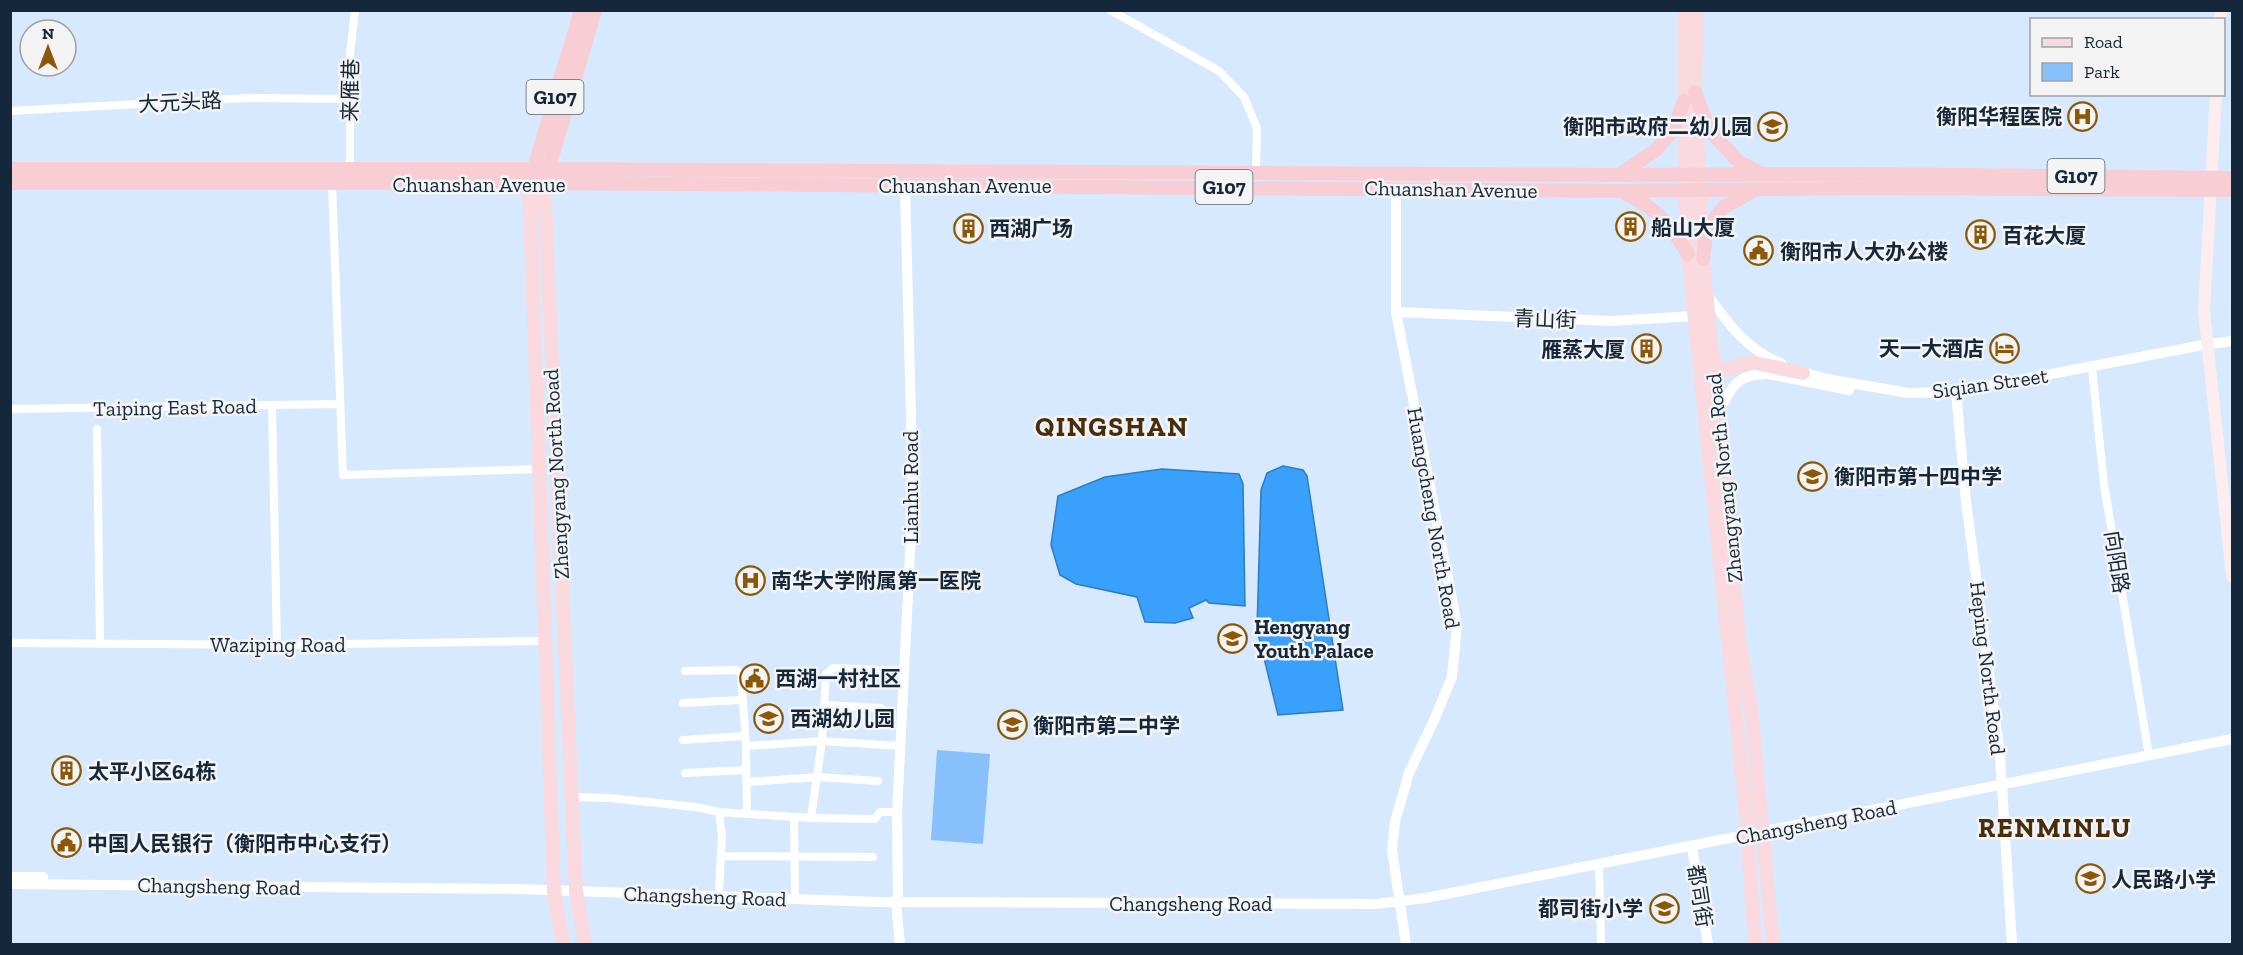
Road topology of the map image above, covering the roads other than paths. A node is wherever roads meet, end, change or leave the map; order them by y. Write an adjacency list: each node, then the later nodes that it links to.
1 (355, 10): 10 (street, 来雁巷)
2 (581, 10): 14 (highway, Zhengyang North Road / G107)
3 (595, 10): 15 (highway, Zhengyang North Road / G107)
4 (1110, 10): 17 (street)
5 (1683, 10): 11 (main road, Zhengyang North Road)
6 (1697, 10): 7 (main road, Zhengyang North Road)
7 (1695, 92): 19 (main road, Zhengyang North Road); 20 (highway)
8 (2209, 96): 39 (main road)
9 (2216, 96): 39 (main road)
10 (350, 99): 12 (street, 大元头路); 13 (street, 来雁巷)
11 (1684, 101): 18 (highway); 19 (main road, Zhengyang North Road)
12 (10, 111)
13 (350, 169): 14 (highway, Chuanshan Avenue); 16 (highway, Chuanshan Avenue)
14 (534, 169): 15 (highway, Chuanshan Avenue / G107); 24 (highway, Zhengyang North Road / G107)
15 (549, 169): 17 (highway, Chuanshan Avenue / G107); 25 (highway, Zhengyang North Road / G107)
16 (10, 170)
17 (1256, 172): 18 (highway, Chuanshan Avenue / G107)
18 (1619, 175): 19 (highway, Chuanshan Avenue / G107)
19 (1692, 175): 20 (highway, Chuanshan Avenue / G107); 30 (main road, Zhengyang North Road)
20 (1762, 175): 22 (highway, Chuanshan Avenue / G107)
21 (2232, 178): 22 (highway, G107)
22 (1919, 181): 29 (highway, Chuanshan Avenue / G107); 31 (highway, G107)
23 (10, 183): 26 (highway, Chuanshan Avenue)
24 (529, 183): 25 (highway, Chuanshan Avenue / G107); 26 (highway, Chuanshan Avenue); 50 (main road, Zhengyang North Road)
25 (544, 183): 27 (highway, Chuanshan Avenue / G107); 75 (main road, Zhengyang North Road)
26 (332, 184): 46 (street)
27 (905, 185): 28 (highway, Chuanshan Avenue / G107); 57 (street, Lianhu Road)
28 (1396, 188): 32 (highway, Chuanshan Avenue / G107); 36 (street, Huangcheng North Road)
29 (1756, 189): 30 (highway, Chuanshan Avenue / G107); 34 (highway)
30 (1692, 190): 32 (highway, Chuanshan Avenue / G107); 33 (main road, Zhengyang North Road); 34 (main road, Zhengyang North Road)
31 (2232, 190)
32 (1621, 191): 33 (highway)
33 (1688, 254): 37 (main road, Zhengyang North Road)
34 (1703, 259): 35 (main road, Zhengyang North Road)
35 (1706, 293): 41 (main road, Zhengyang North Road); 43 (street, Siqian Street)
36 (1396, 312): 37 (street, 青山街); 95 (street, Huangcheng North Road)
37 (1694, 316): 82 (main road, Zhengyang North Road)
38 (2232, 341): 39 (street, Siqian Street)
39 (2207, 346): 40 (street, Siqian Street); 42 (street, Siqian Street); 51 (main road)
40 (2232, 347)
41 (1712, 356): 43 (main road); 48 (main road, Zhengyang North Road)
42 (2092, 371): 44 (street, Siqian Street); 68 (street, 向阳路)
43 (1803, 373): 44 (street, Siqian Street)
44 (1957, 395): 48 (street, Siqian Street); 74 (street, Heping North Road)
45 (272, 405): 46 (street, Taiping East Road); 47 (street, Taiping East Road); 55 (street)
46 (339, 405): 50 (street)
47 (10, 409)
48 (1717, 416): 81 (main road, Zhengyang North Road)
49 (97, 429): 54 (street)
50 (539, 469): 52 (main road, Zhengyang North Road)
51 (2232, 576)
52 (546, 641): 55 (street, Waziping Road); 90 (main road, Zhengyang North Road)
53 (10, 643): 54 (street, Waziping Road)
54 (100, 644): 55 (street, Waziping Road)
55 (277, 645)
56 (685, 671): 58 (street)
57 (904, 671): 60 (street); 67 (street, Lianhu Road)
58 (742, 700): 59 (street); 62 (street)
59 (683, 704)
60 (824, 705): 61 (street); 65 (street)
61 (881, 708)
62 (745, 735): 64 (street); 66 (street)
63 (2232, 739): 68 (street, Changsheng Road)
64 (684, 740)
65 (822, 741): 66 (street); 67 (street); 71 (street)
66 (746, 746): 69 (street)
67 (900, 746): 77 (street, Lianhu Road)
68 (2149, 756): 74 (street, Changsheng Road)
69 (746, 770): 70 (street); 73 (street)
70 (685, 773)
71 (818, 777): 72 (street); 73 (street); 80 (street)
72 (878, 781)
73 (746, 782): 78 (street)
74 (2002, 785): 81 (street, Changsheng Road); 105 (street, Heping North Road)
75 (571, 797): 76 (street); 91 (main road, Zhengyang North Road)
76 (719, 812): 78 (street); 84 (street)
77 (897, 812): 80 (street); 94 (street, Lianhu Road)
78 (747, 814): 79 (street)
79 (794, 817): 80 (street); 85 (street)
80 (811, 818)
81 (1764, 832): 82 (street, Changsheng Road); 104 (main road, Zhengyang North Road)
82 (1747, 836): 83 (street, Changsheng Road); 103 (main road, Zhengyang North Road)
83 (1692, 847): 87 (street, Changsheng Road); 102 (street, 都司街)
84 (721, 856): 85 (street); 92 (street)
85 (795, 857): 86 (street); 93 (street)
86 (873, 857)
87 (1599, 865): 95 (street, Changsheng Road); 101 (street)
88 (10, 877): 90 (street, Changsheng Road)
89 (10, 884): 90 (street, Changsheng Road)
90 (554, 888): 91 (street, Changsheng Road); 96 (main road, Zhengyang North Road)
91 (576, 888): 92 (street, Changsheng Road); 94 (street, Changsheng Road); 97 (main road, Zhengyang North Road)
92 (719, 890): 93 (street, Changsheng Road)
93 (795, 893): 94 (street, Changsheng Road)
94 (898, 900): 95 (street, Changsheng Road); 98 (street, Lianhu Road); 99 (street, Lianhu Road)
95 (1399, 901): 100 (street, Huangcheng North Road)
96 (563, 945)
97 (585, 945)
98 (900, 945)
99 (906, 945)
100 (1406, 945)
101 (1601, 945)
102 (1708, 945)
103 (1755, 945)
104 (1773, 945)
105 (2012, 945)

